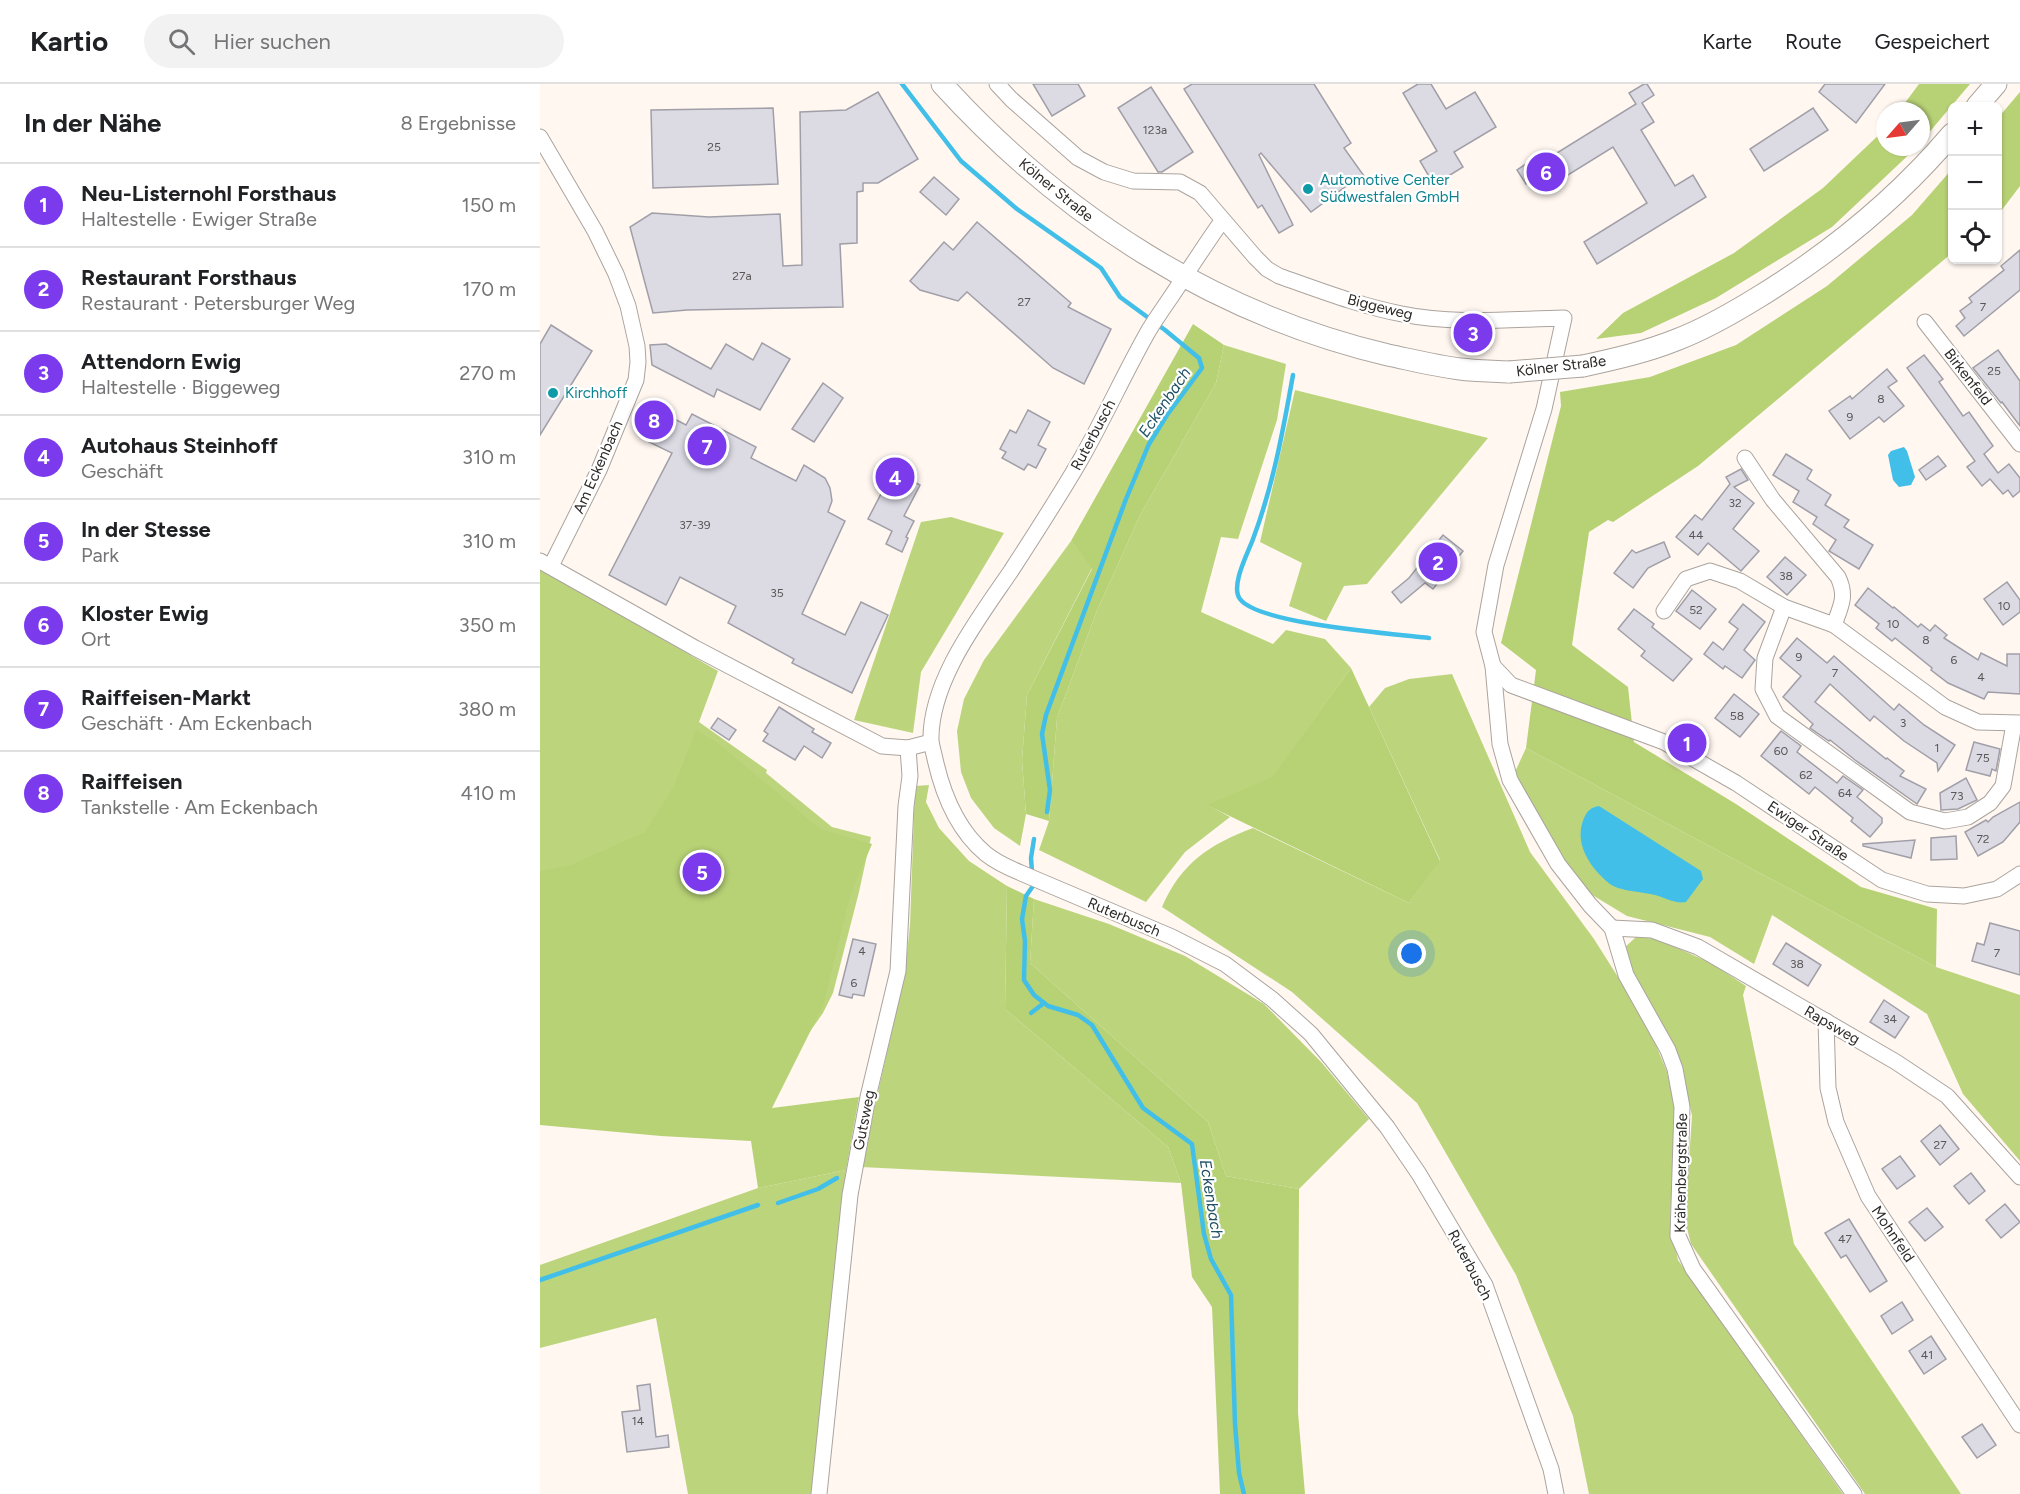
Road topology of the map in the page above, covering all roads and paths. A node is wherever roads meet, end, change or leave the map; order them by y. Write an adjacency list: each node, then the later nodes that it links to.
1 (942, 84): 8 (main road, Kölner Straße)
2 (998, 84): 7 (street)
3 (1996, 84): 4 (main road)
4 (1980, 102)
5 (540, 137): 13 (street, Am Eckenbach)
6 (1948, 140): 8 (main road, Kölner Straße, bridge)
7 (1222, 221): 8 (street); 9 (street, Biggeweg)
8 (1185, 277): 19 (street, Ruterbusch)
9 (1564, 318): 17 (street, Krähenbergstraße)
10 (1924, 322): 11 (street, Birkenfeld)
11 (2017, 435)
12 (1745, 458): 16 (street)
13 (546, 563): 20 (street)
14 (1784, 607): 15 (street); 16 (street); 18 (street)
15 (1664, 611)
16 (1834, 625): 18 (street)
17 (1492, 666): 21 (street, Ewiger Straße); 22 (street, Krähenbergstraße)
18 (2017, 724)
19 (931, 742): 20 (street); 27 (street, Ruterbusch)
20 (908, 748): 26 (street, Gutsweg)
21 (2020, 874)
22 (1612, 928): 23 (street, Rapsweg); 28 (street, Krähenbergstraße)
23 (1826, 1021): 24 (street, Rapsweg); 25 (street, Mohnfeld)
24 (2020, 1178)
25 (2020, 1425)
26 (819, 1494)
27 (1556, 1494)
28 (1854, 1494)

